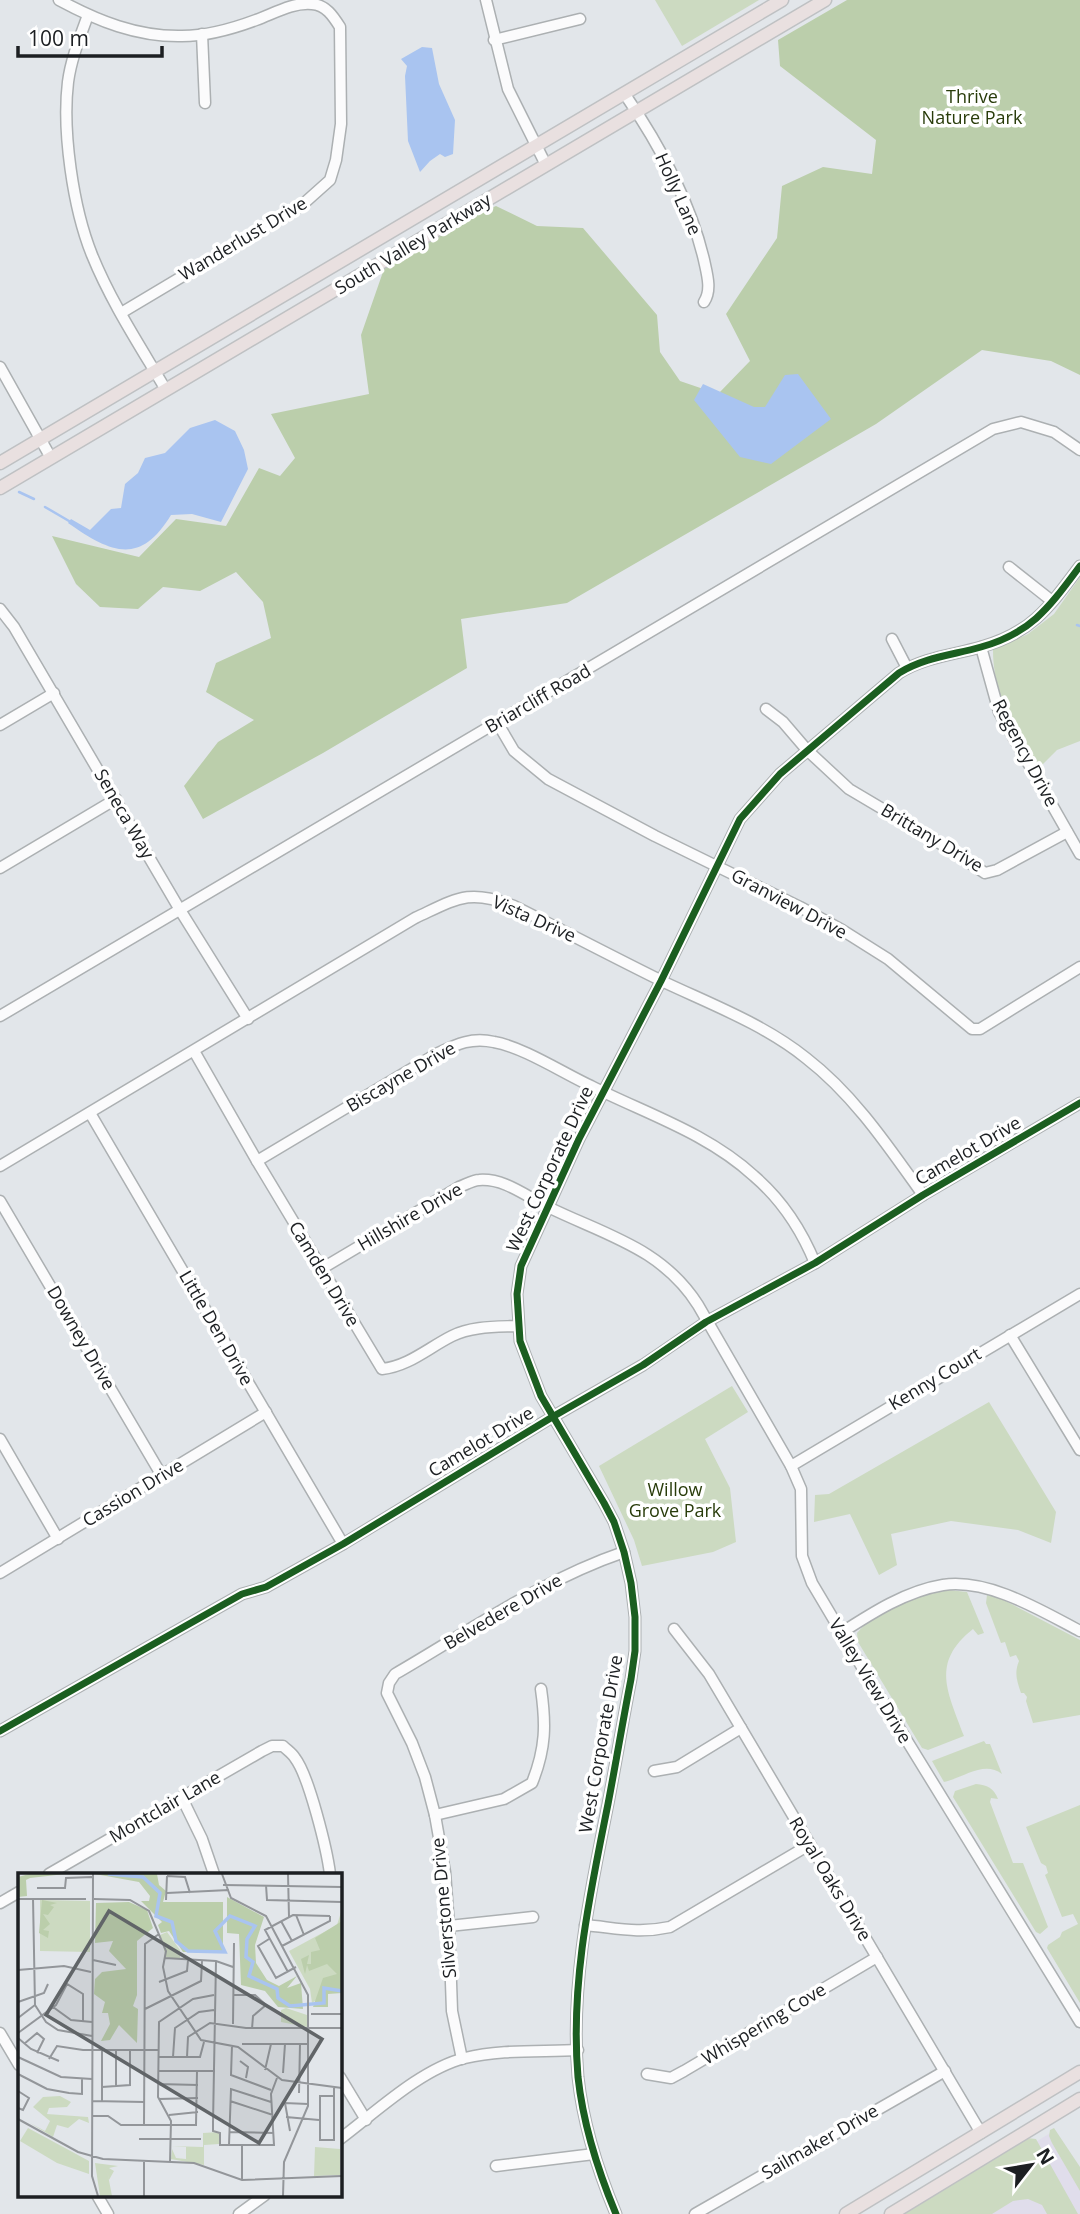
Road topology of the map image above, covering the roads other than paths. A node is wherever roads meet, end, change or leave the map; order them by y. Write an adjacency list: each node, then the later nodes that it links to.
1 (59, 0): 5 (street, Wanderlust Drive)
2 (485, 0): 8 (street)
3 (782, 0): 9 (main road, South Valley Parkway)
4 (825, 0): 11 (main road, South Valley Parkway)
5 (88, 15): 7 (street, Wanderlust Drive); 15 (street)
6 (580, 19): 8 (street)
7 (202, 34): 10 (street); 15 (street, Wanderlust Drive)
8 (494, 40): 12 (street)
9 (624, 93): 11 (street, Holly Lane); 12 (main road, South Valley Parkway)
10 (205, 103)
11 (636, 112): 13 (main road, South Valley Parkway); 14 (street, Holly Lane)
12 (536, 146): 13 (street); 17 (main road, South Valley Parkway)
13 (546, 165): 18 (main road, South Valley Parkway)
14 (704, 302)
15 (121, 313): 17 (street)
16 (0, 367): 19 (street)
17 (155, 371): 18 (street); 19 (main road, South Valley Parkway)
18 (166, 390): 21 (main road, South Valley Parkway)
19 (41, 438): 21 (street); 22 (main road, South Valley Parkway)
20 (1080, 450): 33 (street, Briarcliff Road)
21 (51, 458): 23 (main road, South Valley Parkway)
22 (0, 463)
23 (0, 488)
24 (1080, 566): 26 (street, West Corporate Drive)
25 (1009, 568): 26 (street)
26 (1052, 601): 29 (street, West Corporate Drive)
27 (0, 609): 31 (street, Seneca Way)
28 (892, 639): 30 (street)
29 (981, 648): 30 (street, West Corporate Drive); 37 (street, Regency Drive)
30 (907, 668): 35 (street, West Corporate Drive)
31 (54, 693): 34 (street); 36 (street, Seneca Way)
32 (766, 709): 35 (street)
33 (497, 722): 39 (street, Granview Drive); 41 (street, Briarcliff Road)
34 (0, 725)
35 (807, 750): 37 (street, Brittany Drive); 39 (street, West Corporate Drive)
36 (116, 799): 40 (street); 41 (street, Seneca Way)
37 (1067, 832): 38 (street, Regency Drive)
38 (1080, 854)
39 (716, 866): 42 (street, Granview Drive); 43 (street, West Corporate Drive)
40 (0, 869)
41 (180, 910): 44 (street, Briarcliff Road); 45 (street, Seneca Way)
42 (1080, 967)
43 (662, 981): 45 (street, Vista Drive); 47 (street, West Corporate Drive); 52 (street, Vista Drive)
44 (0, 1016)
45 (248, 1019): 46 (street, Vista Drive)
46 (194, 1051): 49 (street, Vista Drive); 50 (street, Camden Drive)
47 (604, 1093): 50 (street, Biscayne Drive); 54 (street, West Corporate Drive); 55 (street, Biscayne Drive)
48 (1080, 1103): 52 (street, Camelot Drive)
49 (90, 1114): 51 (street, Vista Drive); 61 (street, Little Den Drive)
50 (257, 1161): 56 (street, Camden Drive)
51 (0, 1166)
52 (923, 1195): 55 (street, Camelot Drive)
53 (0, 1200): 66 (street, Downey Drive)
54 (547, 1207): 56 (street, Hillshire Drive); 58 (street, Hillshire Drive); 59 (street, West Corporate Drive)
55 (815, 1263): 58 (street, Camelot Drive)
56 (321, 1269): 59 (street, Camden Drive)
57 (1080, 1294): 60 (street, Kenny Court)
58 (706, 1322): 62 (street, Camelot Drive); 65 (street, Valley View Drive)
59 (518, 1326): 62 (street, West Corporate Drive)
60 (1010, 1335): 64 (street); 65 (street, Kenny Court)
61 (265, 1412): 66 (street, Cassion Drive); 68 (street, Little Den Drive)
62 (554, 1416): 68 (street, Camelot Drive); 69 (street, West Corporate Drive)
63 (0, 1439): 67 (street)
64 (1080, 1450)
65 (791, 1466): 73 (street, Valley View Drive)
66 (162, 1476): 67 (street, Cassion Drive)
67 (58, 1539): 70 (street, Cassion Drive)
68 (343, 1544): 77 (street, Camelot Drive)
69 (624, 1552): 74 (street, Belvedere Drive); 88 (street, West Corporate Drive)
70 (0, 1573)
71 (674, 1629): 76 (street, Royal Oaks Drive)
72 (1080, 1631): 73 (street)
73 (841, 1633): 91 (street, Valley View Drive)
74 (389, 1682): 80 (street, Silverstone Drive)
75 (541, 1689): 80 (street)
76 (741, 1728): 78 (street); 81 (street, Royal Oaks Drive)
77 (0, 1731)
78 (654, 1771)
79 (182, 1798): 82 (street, Montclair Lane); 83 (street); 84 (street, Montclair Lane)
80 (435, 1815): 89 (street, Silverstone Drive)
81 (809, 1845): 88 (street); 90 (street, Royal Oaks Drive)
82 (51, 1873)
83 (214, 1873)
84 (330, 1873)
85 (18, 1893): 86 (street)
86 (0, 1903)
87 (533, 1917): 89 (street)
88 (585, 1925): 93 (street, West Corporate Drive)
89 (449, 1926): 94 (street, Silverstone Drive)
90 (877, 1957): 96 (street, Royal Oaks Drive); 98 (street, Whispering Cove)
91 (1080, 2022)
92 (0, 2033): 95 (street)
93 (578, 2050): 94 (street); 104 (street, West Corporate Drive)
94 (462, 2059): 101 (street)
95 (18, 2063)
96 (945, 2070): 102 (street, Royal Oaks Drive); 111 (street, Sailmaker Drive)
97 (1080, 2072): 102 (main road)
98 (647, 2074)
99 (341, 2079): 101 (street)
100 (1080, 2099): 113 (main road)
101 (366, 2120): 103 (street)
102 (981, 2133): 112 (main road)
103 (341, 2138)
104 (594, 2154): 105 (street); 110 (street, West Corporate Drive)
105 (496, 2166)
106 (98, 2196): 108 (street)
107 (264, 2196): 109 (street)
108 (108, 2214)
109 (239, 2214)
110 (617, 2214)
111 (695, 2214)
112 (846, 2214)
113 (891, 2214)

